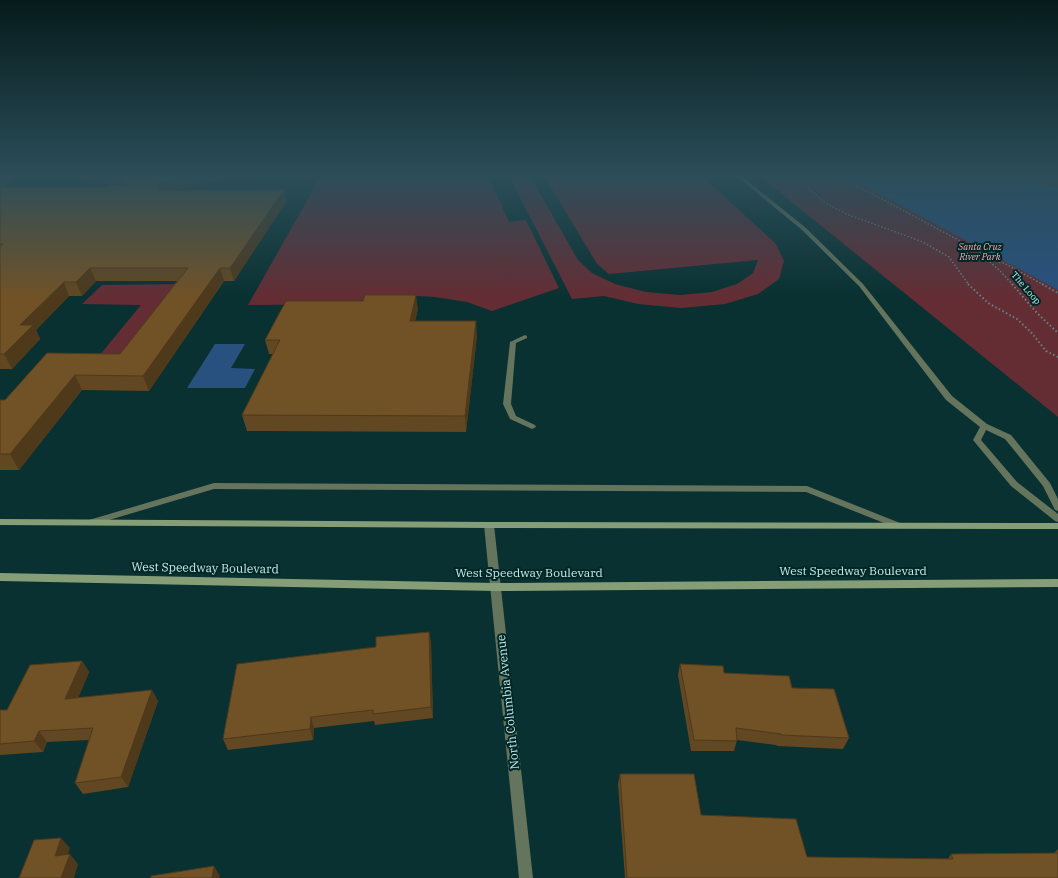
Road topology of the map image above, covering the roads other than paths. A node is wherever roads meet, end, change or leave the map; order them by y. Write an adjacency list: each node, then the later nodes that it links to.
1 (787, 215): 3 (street)
2 (525, 337): 4 (street)
3 (984, 426): 5 (street); 6 (street)
4 (532, 427)
5 (1058, 508)
6 (1058, 519)
7 (0, 522): 8 (main road)
8 (91, 523): 9 (main road); 10 (street)
9 (489, 525): 10 (main road); 14 (street, North Columbia Avenue)
10 (897, 525): 11 (main road)
11 (1058, 526)
12 (0, 577): 14 (main road, West Speedway Boulevard)
13 (1058, 584): 14 (main road, West Speedway Boulevard)
14 (495, 587): 15 (street, North Columbia Avenue)
15 (526, 878)

